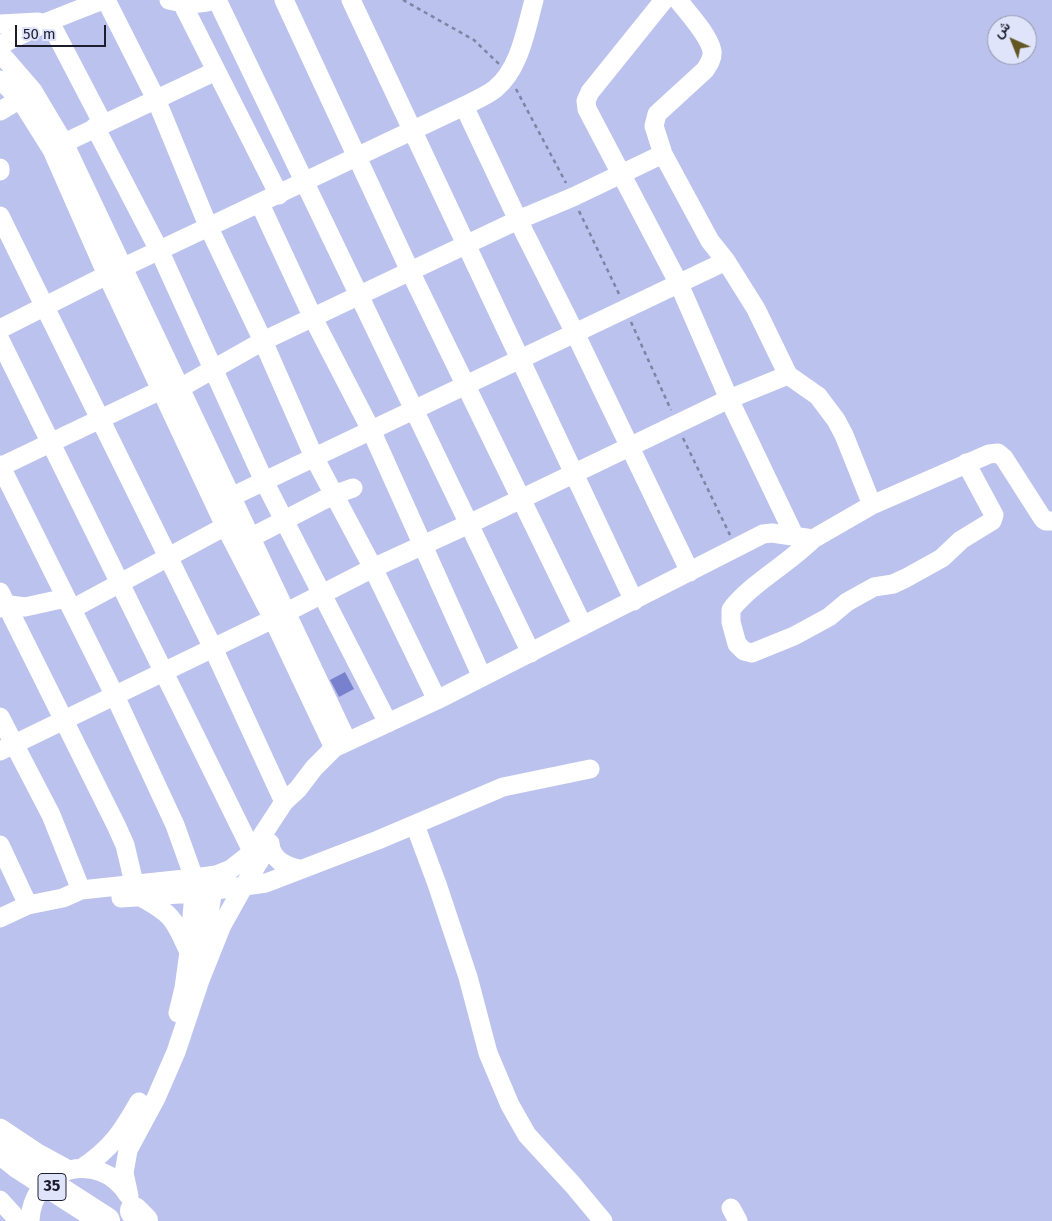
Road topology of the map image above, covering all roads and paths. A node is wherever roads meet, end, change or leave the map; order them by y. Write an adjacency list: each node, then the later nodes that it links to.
1 (105, 0): 10 (street); 17 (street)
2 (217, 0): 9 (street); 26 (street)
3 (284, 0): 24 (street)
4 (351, 0): 21 (street)
5 (403, 0): 14 (path)
6 (534, 0): 14 (street)
7 (664, 0): 25 (street)
8 (678, 0): 23 (street)
9 (176, 2): 13 (street)
10 (47, 22): 11 (street); 12 (street); 20 (street)
11 (0, 24)
12 (0, 51): 22 (street)
13 (216, 71): 17 (street); 27 (street)
14 (509, 74): 18 (street); 28 (path)
15 (0, 80): 16 (street)
16 (20, 99): 19 (street); 37 (street)
17 (156, 99): 20 (street); 32 (street)
18 (464, 106): 21 (street); 31 (street)
19 (0, 111)
20 (99, 125): 22 (street); 34 (street)
21 (413, 131): 24 (street); 33 (street)
22 (64, 143): 37 (street)
23 (663, 154): 25 (street); 35 (street)
24 (358, 158): 26 (street); 36 (street)
25 (620, 174): 28 (street); 38 (street)
26 (306, 182): 27 (street); 39 (street)
27 (279, 195): 29 (street)
28 (573, 197): 31 (street); 41 (path)
29 (260, 204): 32 (street); 42 (street)
30 (0, 216): 40 (street)
31 (518, 220): 33 (street); 44 (street)
32 (209, 228): 34 (street); 46 (street)
33 (466, 244): 36 (street); 47 (street)
34 (160, 252): 37 (street); 48 (street)
35 (726, 261): 38 (street); 49 (street)
36 (410, 271): 39 (street); 50 (street)
37 (115, 272): 40 (street); 51 (street)
38 (679, 284): 41 (street); 52 (street)
39 (360, 296): 42 (street); 53 (street)
40 (45, 307): 43 (street); 54 (street)
41 (626, 309): 44 (street); 55 (path)
42 (313, 318): 46 (street); 56 (street)
43 (0, 329)
44 (575, 333): 47 (street); 58 (street)
45 (0, 340): 57 (street)
46 (263, 341): 48 (street); 59 (street)
47 (520, 359): 50 (street); 62 (street)
48 (212, 369): 51 (street); 63 (street)
49 (788, 375): 52 (street); 68 (street)
50 (465, 385): 53 (street); 67 (street)
51 (170, 389): 54 (street); 66 (street); 70 (street)
52 (729, 398): 55 (street); 74 (street)
53 (415, 410): 56 (street); 72 (street)
54 (100, 418): 57 (street); 77 (street)
55 (677, 424): 58 (street); 76 (path)
56 (371, 430): 59 (street); 75 (street)
57 (50, 443): 61 (street); 80 (street)
58 (630, 447): 62 (street); 79 (street)
59 (314, 457): 63 (street); 65 (street)
60 (966, 463): 68 (street); 71 (street); 74 (street)
61 (0, 467): 84 (street)
62 (574, 474): 67 (street); 82 (street)
63 (264, 481): 66 (street); 69 (street)
64 (352, 488): 65 (street)
65 (333, 495): 69 (street); 78 (street)
66 (231, 497): 70 (street)
67 (521, 499): 72 (street); 86 (street)
68 (872, 505): 74 (street)
69 (284, 520): 73 (street); 81 (street)
70 (233, 522): 73 (street); 77 (street); 85 (street)
71 (1052, 522)
72 (469, 524): 75 (street); 88 (street)
73 (250, 538): 85 (street)
74 (804, 538): 76 (street)
75 (423, 546): 78 (street); 90 (street)
76 (736, 548): 79 (street)
77 (169, 557): 80 (street); 87 (street)
78 (373, 568): 81 (street); 92 (street)
79 (690, 572): 82 (street)
80 (120, 584): 84 (street); 89 (street)
81 (322, 594): 85 (street); 95 (street)
82 (634, 600): 86 (street)
83 (2, 602): 84 (street); 94 (street)
84 (69, 604): 91 (street)
85 (279, 616): 87 (street); 96 (street)
86 (583, 626): 88 (street)
87 (213, 648): 89 (street); 99 (street)
88 (531, 653): 90 (street)
89 (164, 672): 91 (street); 103 (street)
90 (482, 677): 92 (street)
91 (115, 696): 94 (street); 105 (street)
92 (437, 700): 95 (street)
93 (0, 717): 97 (street)
94 (65, 720): 97 (street); 108 (street)
95 (388, 723): 96 (street)
96 (340, 745): 99 (street)
97 (7, 748): 107 (street)
98 (590, 769): 100 (street)
99 (291, 795): 101 (street); 103 (street)
100 (415, 825): 104 (street); 124 (street)
101 (270, 843): 104 (street); 106 (street)
102 (0, 845): 110 (street)
103 (252, 851): 105 (street)
104 (299, 869): 106 (street)
105 (200, 883): 106 (street); 108 (street); 112 (street); 113 (street)
106 (244, 886): 113 (street)
107 (81, 890): 108 (street); 109 (street)
108 (136, 890): 109 (street); 112 (street)
109 (63, 898): 110 (street)
110 (28, 905): 111 (street)
111 (0, 918)
112 (189, 952): 116 (street)
113 (200, 980): 119 (street)
114 (0, 1128): 116 (street)
115 (0, 1150): 123 (highway, 35)
116 (75, 1169): 119 (street); 121 (street)
117 (0, 1174): 122 (highway, 35)
118 (0, 1200): 120 (street)
119 (135, 1212)
120 (19, 1221)
121 (30, 1221)
122 (71, 1221)
123 (106, 1221)
124 (602, 1221)

